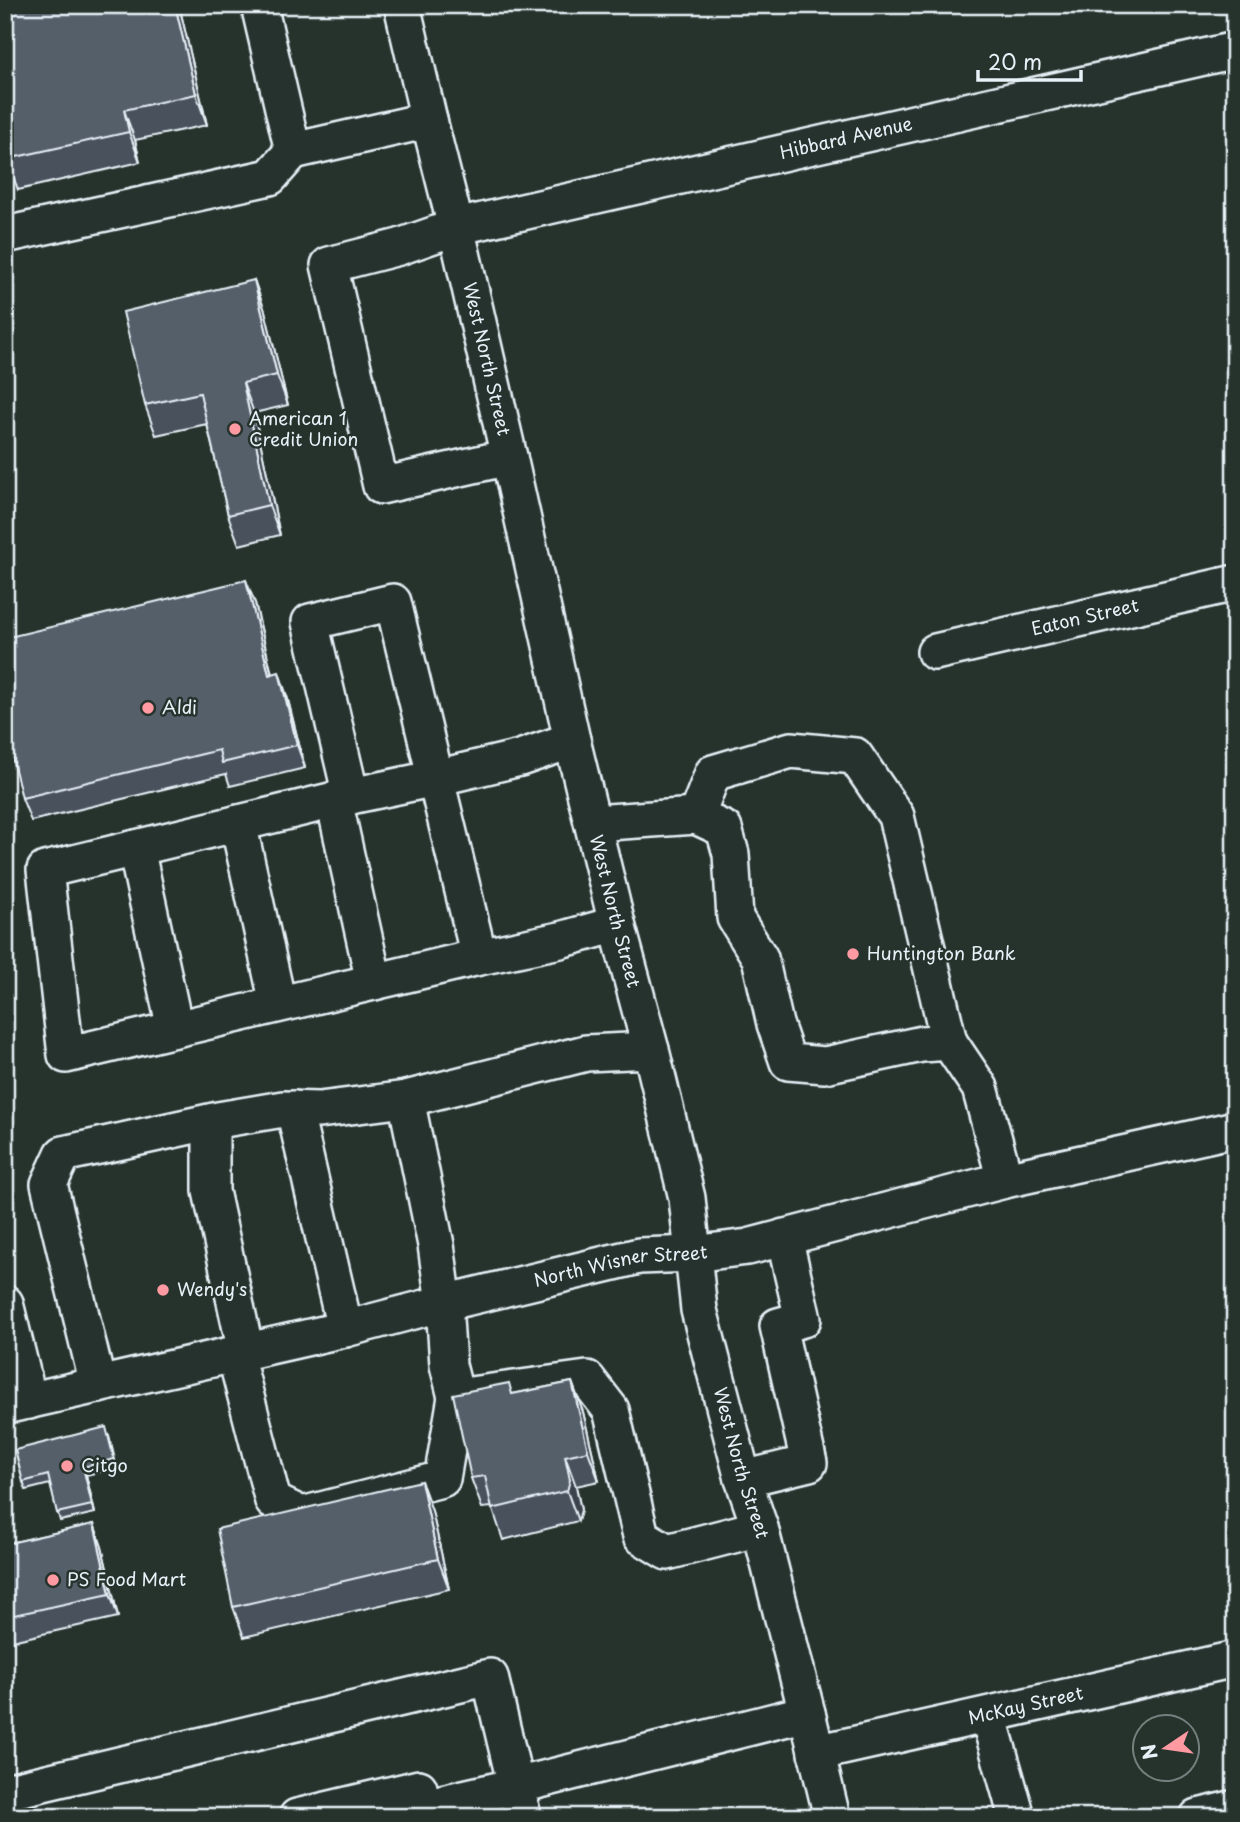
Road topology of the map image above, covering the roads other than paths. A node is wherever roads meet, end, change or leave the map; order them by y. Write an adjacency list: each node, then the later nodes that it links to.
1 (259, 5): 5 (street)
2 (402, 5): 4 (street, West North Street)
3 (1235, 50): 6 (street, Hibbard Avenue)
4 (429, 120): 5 (street); 6 (street, West North Street)
5 (293, 151): 7 (street)
6 (456, 227): 8 (street, West North Street); 8 (street, Hibbard Avenue)
7 (5, 235)
8 (509, 457): 11 (street, West North Street)
9 (1235, 583): 10 (street, Eaton Street)
10 (935, 652)
11 (572, 740): 12 (street); 16 (street, West North Street)
12 (436, 778): 13 (street); 13 (street); 19 (street)
13 (343, 798): 15 (street); 20 (street)
14 (696, 816): 16 (street); 23 (street); 23 (street)
15 (238, 823): 17 (street); 21 (street)
16 (593, 823): 18 (street, West North Street)
17 (136, 848): 22 (street); 22 (street)
18 (617, 923): 19 (street); 24 (street, West North Street)
19 (480, 957): 20 (street)
20 (374, 982): 21 (street)
21 (278, 1004): 22 (street)
22 (175, 1029)
23 (949, 1042): 29 (street)
24 (652, 1050): 25 (street); 31 (street, West North Street)
25 (406, 1099): 26 (street); 33 (street)
26 (294, 1109): 27 (street); 34 (street)
27 (211, 1122): 35 (street); 36 (street)
28 (1235, 1129): 29 (street, North Wisner Street)
29 (1005, 1180): 30 (street, North Wisner Street)
30 (784, 1237): 31 (street, North Wisner Street); 39 (street)
31 (693, 1254): 33 (street, North Wisner Street); 39 (street, West North Street)
32 (5, 1303): 38 (street)
33 (444, 1303): 34 (street, North Wisner Street); 37 (street)
34 (345, 1329): 35 (street, North Wisner Street)
35 (240, 1353): 36 (street, North Wisner Street); 37 (street)
36 (98, 1385): 38 (street, North Wisner Street)
37 (456, 1396): 40 (street)
38 (17, 1404)
39 (743, 1479): 40 (street, West North Street)
40 (760, 1528): 42 (street, West North Street)
41 (1235, 1659): 43 (street, McKay Street)
42 (807, 1713): 44 (street, West North Street); 46 (street)
43 (988, 1714): 44 (street, McKay Street); 51 (street)
44 (816, 1753): 50 (street, West North Street)
45 (5, 1792): 46 (street)
46 (520, 1802): 48 (street)
47 (1235, 1808): 52 (street)
48 (425, 1812): 49 (street)
49 (297, 1817)
50 (832, 1817)
51 (1017, 1817)
52 (1198, 1817)

